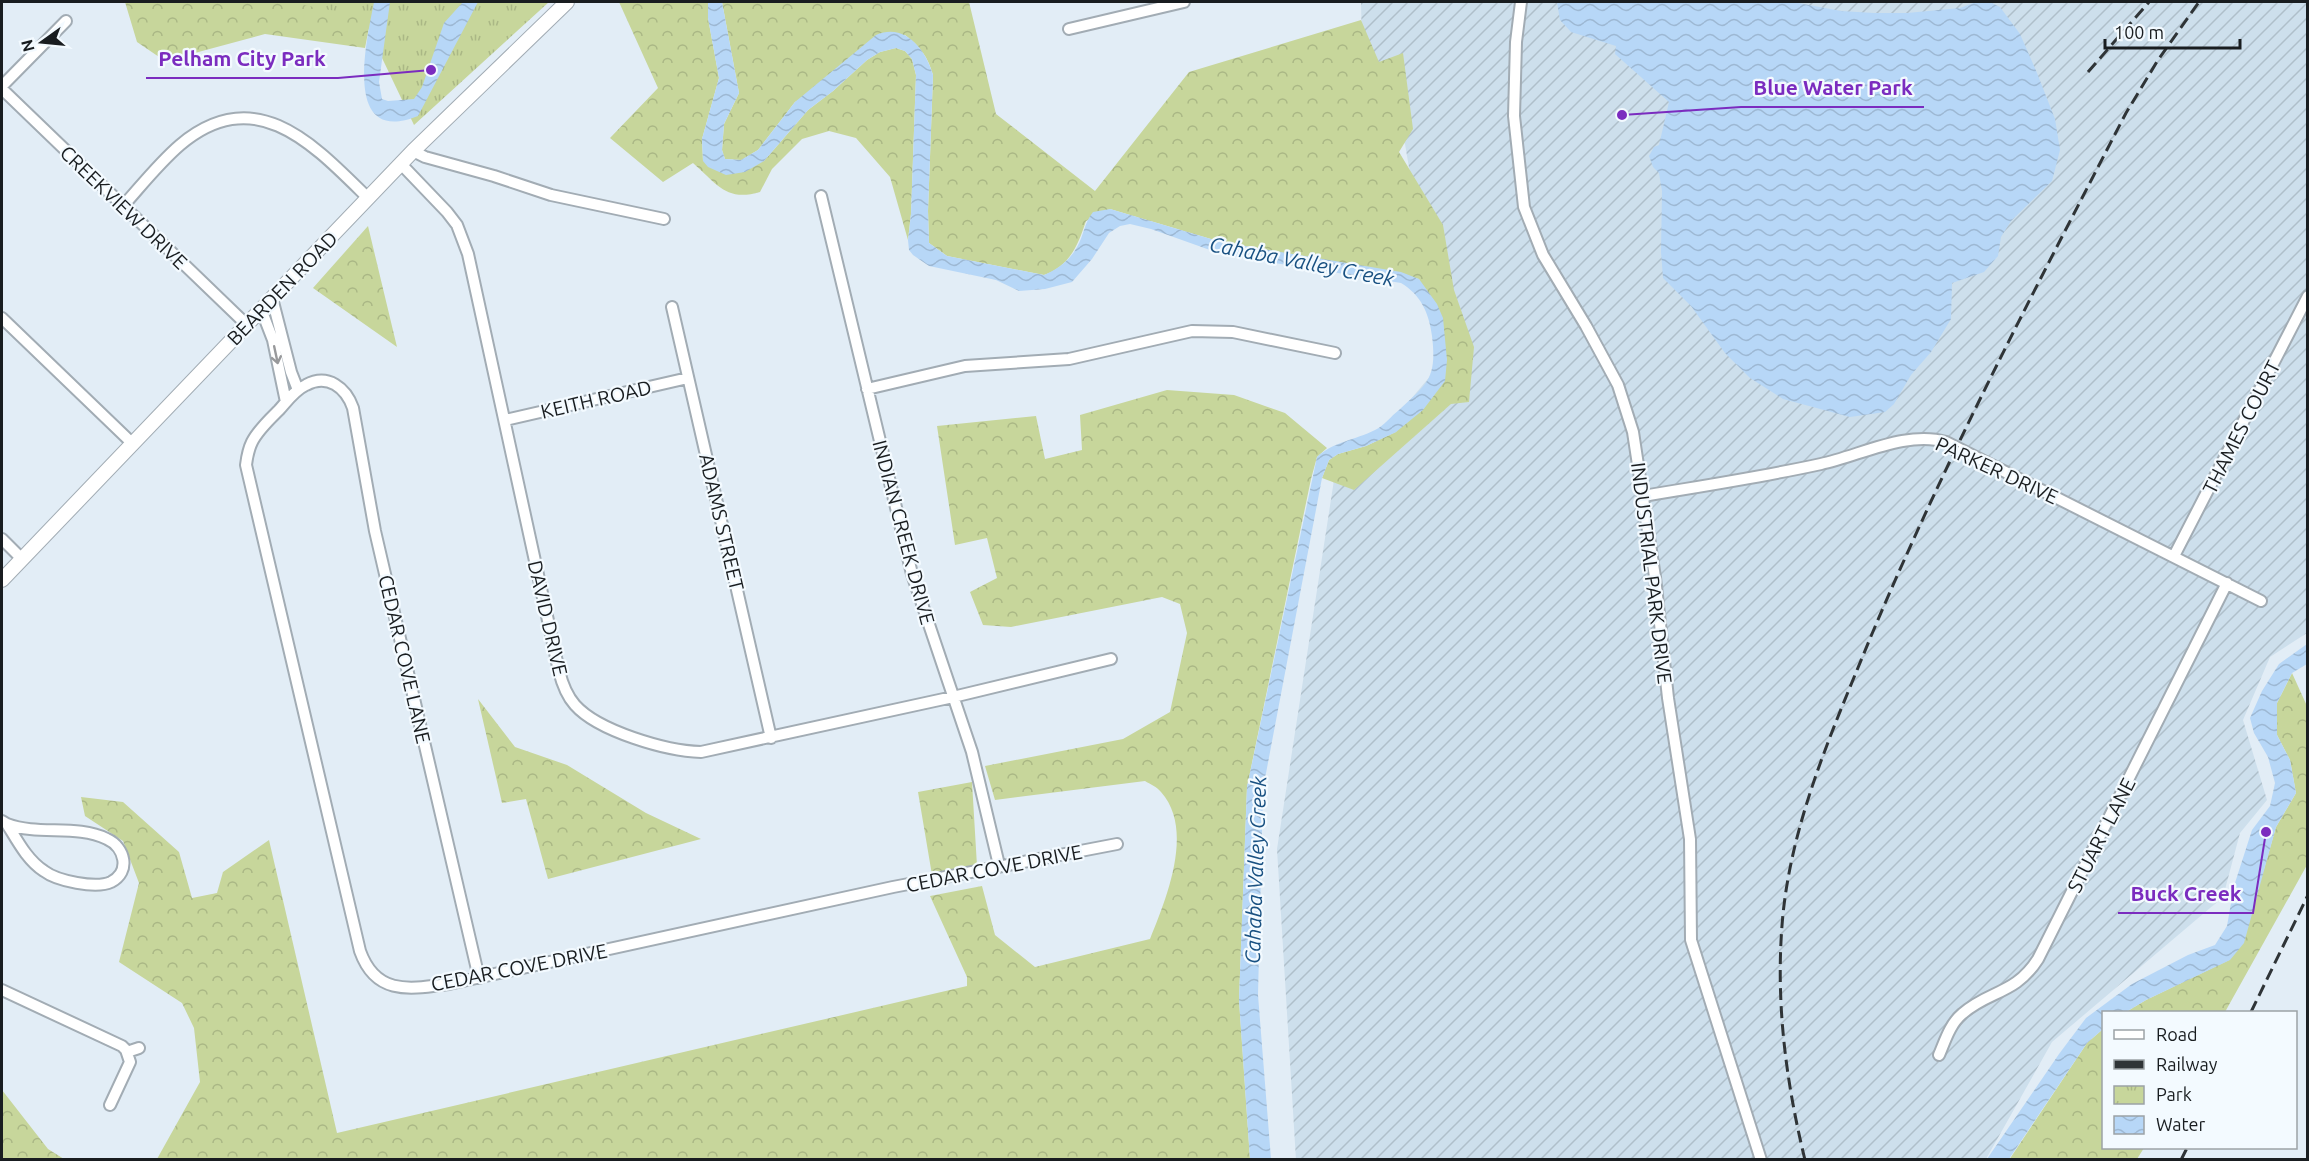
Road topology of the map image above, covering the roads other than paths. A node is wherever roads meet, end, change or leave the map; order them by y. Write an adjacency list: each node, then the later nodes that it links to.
1 (567, 2): 7 (street, BEARDEN ROAD)
2 (1184, 2): 5 (street)
3 (1521, 2): 26 (street, INDUSTRIAL PARK DRIVE)
4 (66, 21): 6 (street)
5 (1069, 29)
6 (2, 87): 11 (street, CREEKVIEW DRIVE)
7 (413, 151): 8 (street, BEARDEN ROAD); 12 (street)
8 (401, 164): 10 (street, BEARDEN ROAD); 24 (street, DAVID DRIVE)
9 (821, 196): 21 (street, INDIAN CREEK DRIVE)
10 (368, 198): 11 (street); 14 (street, BEARDEN ROAD)
11 (123, 206): 18 (street, CREEKVIEW DRIVE)
12 (664, 219)
13 (2307, 297): 28 (street, THAMES COURT)
14 (272, 298): 16 (street, BEARDEN ROAD); 22 (street)
15 (672, 307): 20 (street, ADAMS STREET)
16 (261, 309): 18 (street, BEARDEN ROAD); 23 (street, one-way to 23)
17 (2, 318): 25 (street)
18 (247, 325): 25 (street, BEARDEN ROAD)
19 (1335, 353): 21 (street)
20 (688, 378): 24 (street, KEITH ROAD); 35 (street, ADAMS STREET)
21 (867, 388): 34 (street, INDIAN CREEK DRIVE)
22 (298, 390): 23 (street, CEDAR COVE DRIVE); 39 (street, CEDAR COVE LANE)
23 (286, 402): 39 (street, CEDAR COVE DRIVE)
24 (505, 420): 35 (street, DAVID DRIVE)
25 (133, 444): 29 (street, BEARDEN ROAD)
26 (1644, 496): 28 (street, PARKER DRIVE); 45 (street, INDUSTRIAL PARK DRIVE)
27 (2, 539): 29 (street)
28 (2174, 556): 31 (street, PARKER DRIVE)
29 (22, 559): 30 (street, BEARDEN ROAD)
30 (2, 580)
31 (2227, 584): 32 (street, PARKER DRIVE); 43 (street, STUART LANE)
32 (2261, 601)
33 (1111, 659): 34 (street, DAVID DRIVE)
34 (953, 697): 35 (street, DAVID DRIVE); 38 (street, INDIAN CREEK DRIVE)
35 (771, 738)
36 (4, 822): 36 (street)
37 (1118, 844): 38 (street, CEDAR COVE DRIVE)
38 (999, 865): 39 (street, CEDAR COVE DRIVE)
39 (479, 978)
40 (2, 990): 42 (street)
41 (139, 1048): 42 (street)
42 (127, 1052): 44 (street)
43 (1939, 1055)
44 (110, 1105)
45 (1761, 1160)

